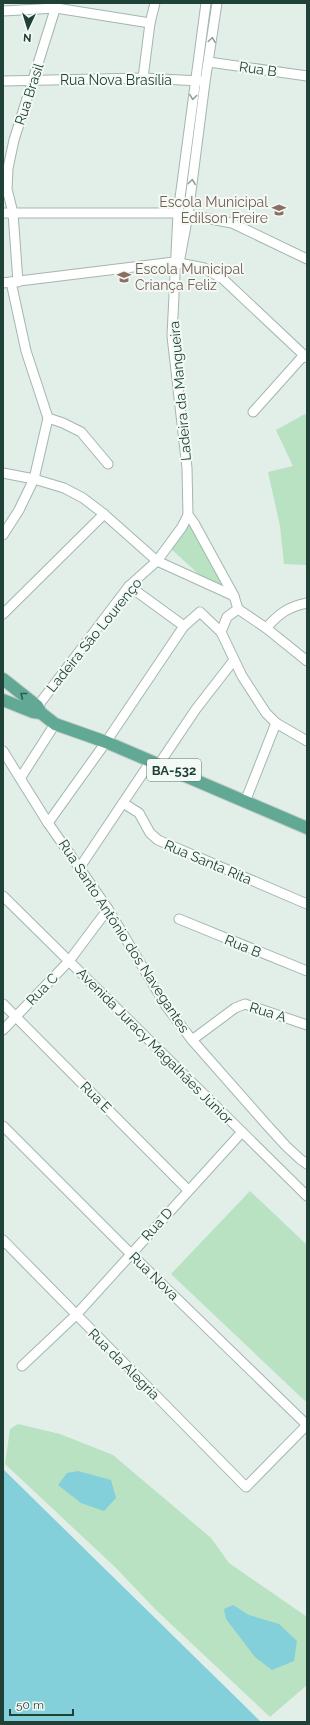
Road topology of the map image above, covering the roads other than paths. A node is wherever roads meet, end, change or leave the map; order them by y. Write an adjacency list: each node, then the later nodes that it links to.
1 (155, 3): 7 (street)
2 (217, 3): 6 (street)
3 (56, 5): 5 (street); 7 (street); 11 (street, Rua Brasil)
4 (205, 7): 6 (street); 13 (street)
5 (3, 11)
6 (215, 13): 8 (street, one-way to 6)
7 (150, 23): 10 (street)
8 (209, 62): 9 (street, Rua B); 14 (street)
9 (307, 76)
10 (143, 78): 11 (street, Rua Nova Brasília); 13 (street, Rua Nova Brasília)
11 (34, 80): 12 (street, Rua Nova Brasília); 16 (street, Rua Brasil)
12 (3, 81)
13 (195, 81): 14 (street, Rua Nova Brasília); 17 (street, one-way to 17)
14 (205, 82): 18 (street, one-way to 14)
15 (3, 213): 16 (street)
16 (13, 213): 17 (street); 21 (street, Rua Brasil)
17 (178, 213): 18 (street); 20 (street)
18 (188, 215): 19 (street); 20 (street)
19 (307, 259)
20 (177, 264): 21 (street); 22 (street); 29 (street, Ladeira da Mangueira)
21 (11, 282): 24 (street, Rua Brasil)
22 (305, 356): 23 (street)
23 (254, 412)
24 (48, 418): 25 (street); 27 (street)
25 (108, 464)
26 (3, 473): 27 (street)
27 (34, 479): 28 (street); 30 (street)
28 (104, 514): 31 (street); 36 (street)
29 (188, 515): 31 (street, Ladeira São Lourenço); 33 (street)
30 (3, 535)
31 (158, 561): 32 (street, Ladeira São Lourenço); 33 (street)
32 (129, 586): 37 (street); 44 (street, Ladeira São Lourenço)
33 (234, 596): 35 (street)
34 (307, 603): 38 (street)
35 (238, 609): 38 (street); 39 (street)
36 (3, 614)
37 (184, 626): 39 (street); 48 (street)
38 (266, 628): 41 (street)
39 (221, 632): 40 (street)
40 (234, 660): 45 (street); 50 (street)
41 (307, 661)
42 (3, 679): 44 (main road, BA-532, one-way to 42)
43 (3, 700): 44 (main road, BA-532)
44 (37, 710): 46 (main road, BA-532)
45 (276, 723): 47 (street); 52 (street)
46 (55, 724): 48 (main road, BA-532); 51 (street)
47 (307, 741)
48 (106, 742): 50 (main road, BA-532); 54 (street)
49 (3, 750): 51 (street, Rua Santo Antônio dos Navegantes)
50 (155, 762): 52 (main road, BA-532); 53 (street)
51 (21, 777): 54 (street, Rua Santo Antônio dos Navegantes)
52 (245, 802): 55 (main road, BA-532)
53 (123, 803): 56 (street); 58 (street, Rua Santa Rita)
54 (48, 823): 56 (street, Rua Santo Antônio dos Navegantes)
55 (307, 828)
56 (80, 867): 59 (street, Rua Santo Antônio dos Navegantes)
57 (3, 896): 61 (street, Avenida Juracy Magalhães Júnior)
58 (307, 904)
59 (108, 909): 61 (street, Rua C); 67 (street, Rua Santo Antônio dos Navegantes)
60 (179, 919): 62 (street, Rua B)
61 (69, 961): 64 (street, Rua C); 69 (street, Avenida Juracy Magalhães Júnior)
62 (307, 971)
63 (3, 1004): 64 (street, Rua E)
64 (16, 1016): 66 (street, Rua C); 71 (street, Rua E)
65 (307, 1024): 67 (street, Rua A)
66 (3, 1030)
67 (192, 1040): 70 (street, Rua Santo Antônio dos Navegantes)
68 (3, 1126): 74 (street, Rua Nova)
69 (242, 1132): 71 (street, Rua D); 72 (street, Avenida Juracy Magalhães Júnior)
70 (307, 1164)
71 (188, 1190): 74 (street, Rua D)
72 (307, 1196)
73 (3, 1240): 75 (street, Rua da Alegria)
74 (131, 1254): 75 (street, Rua D); 77 (street, Rua Nova)
75 (76, 1315): 76 (street, Rua D); 77 (street, Rua da Alegria)
76 (22, 1366)
77 (307, 1425)

